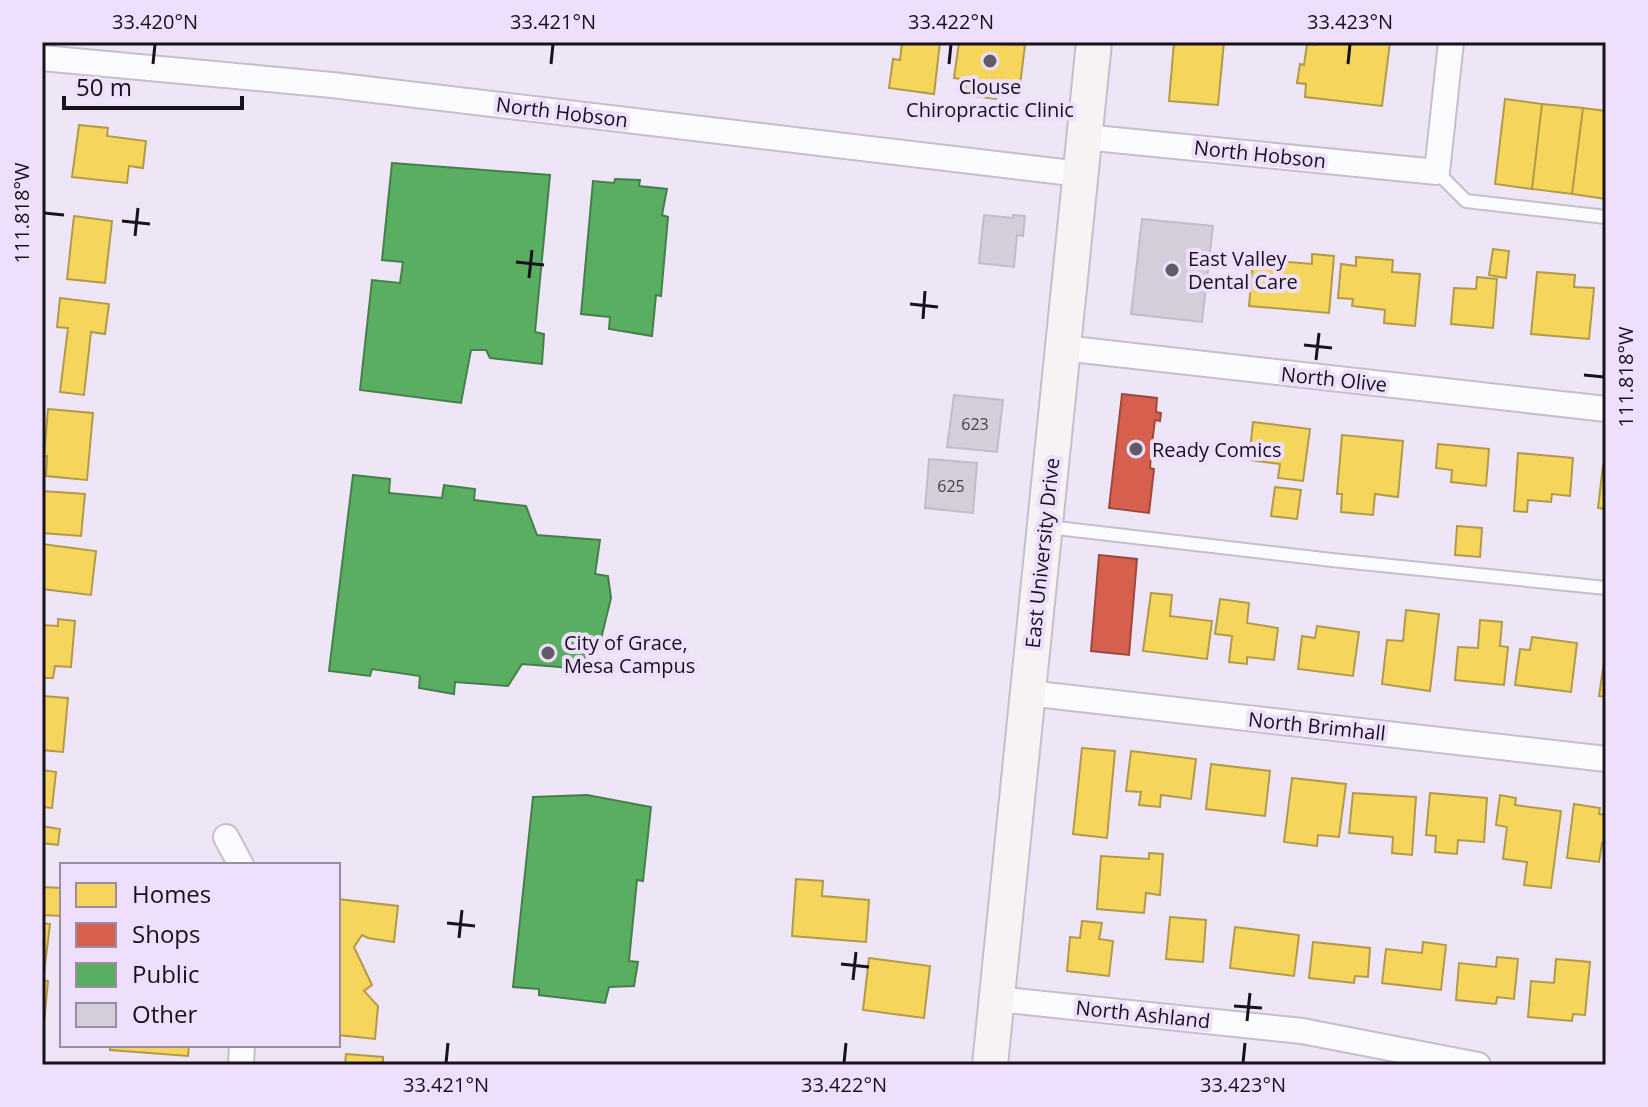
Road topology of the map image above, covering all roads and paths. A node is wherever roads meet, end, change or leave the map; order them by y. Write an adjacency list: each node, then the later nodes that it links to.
1 (1094, 42): 4 (main road, East University Drive)
2 (1451, 42): 5 (street)
3 (42, 58): 6 (street, North Hobson)
4 (1084, 137): 5 (street, North Hobson); 6 (main road, East University Drive)
5 (1437, 172): 7 (lane)
6 (1080, 174): 8 (main road, East University Drive)
7 (1606, 217)
8 (1063, 348): 9 (street, North Olive); 10 (main road, East University Drive)
9 (1606, 409)
10 (1044, 527): 11 (lane); 12 (main road, East University Drive)
11 (1606, 588)
12 (1028, 693): 13 (street, North Brimhall); 16 (main road, East University Drive)
13 (1606, 759)
14 (226, 837): 15 (street)
15 (240, 863)
16 (997, 999): 17 (main road, East University Drive); 18 (street, North Ashland)
17 (990, 1065)
18 (1478, 1065)

